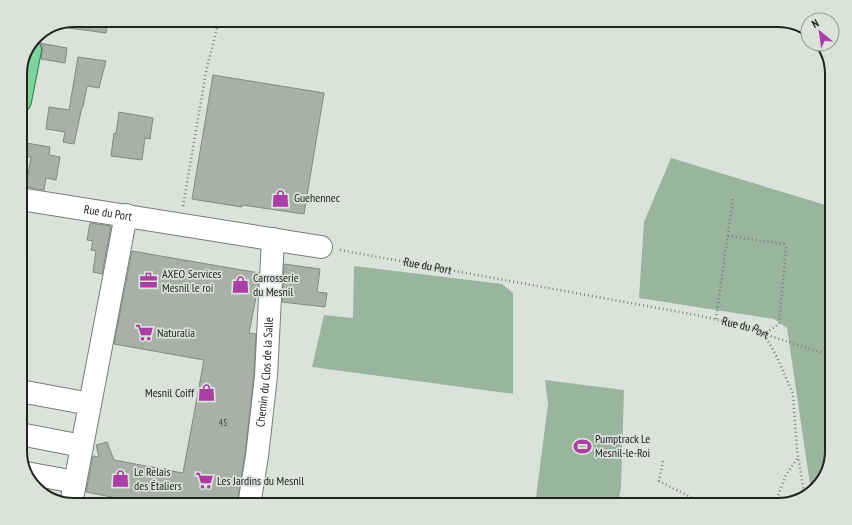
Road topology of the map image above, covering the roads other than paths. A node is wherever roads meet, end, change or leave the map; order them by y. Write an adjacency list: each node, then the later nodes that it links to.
1 (27, 200): 2 (street, Rue du Port)
2 (126, 215): 3 (street, Rue du Port); 6 (street)
3 (274, 239): 4 (street, Rue du Port); 12 (street, Chemin du Clos de la Salle)
4 (321, 247)
5 (27, 392): 6 (street)
6 (90, 404): 8 (street)
7 (27, 435): 8 (street)
8 (82, 446): 10 (street)
9 (33, 474): 10 (street)
10 (75, 482): 11 (street)
11 (72, 498)
12 (250, 498)

